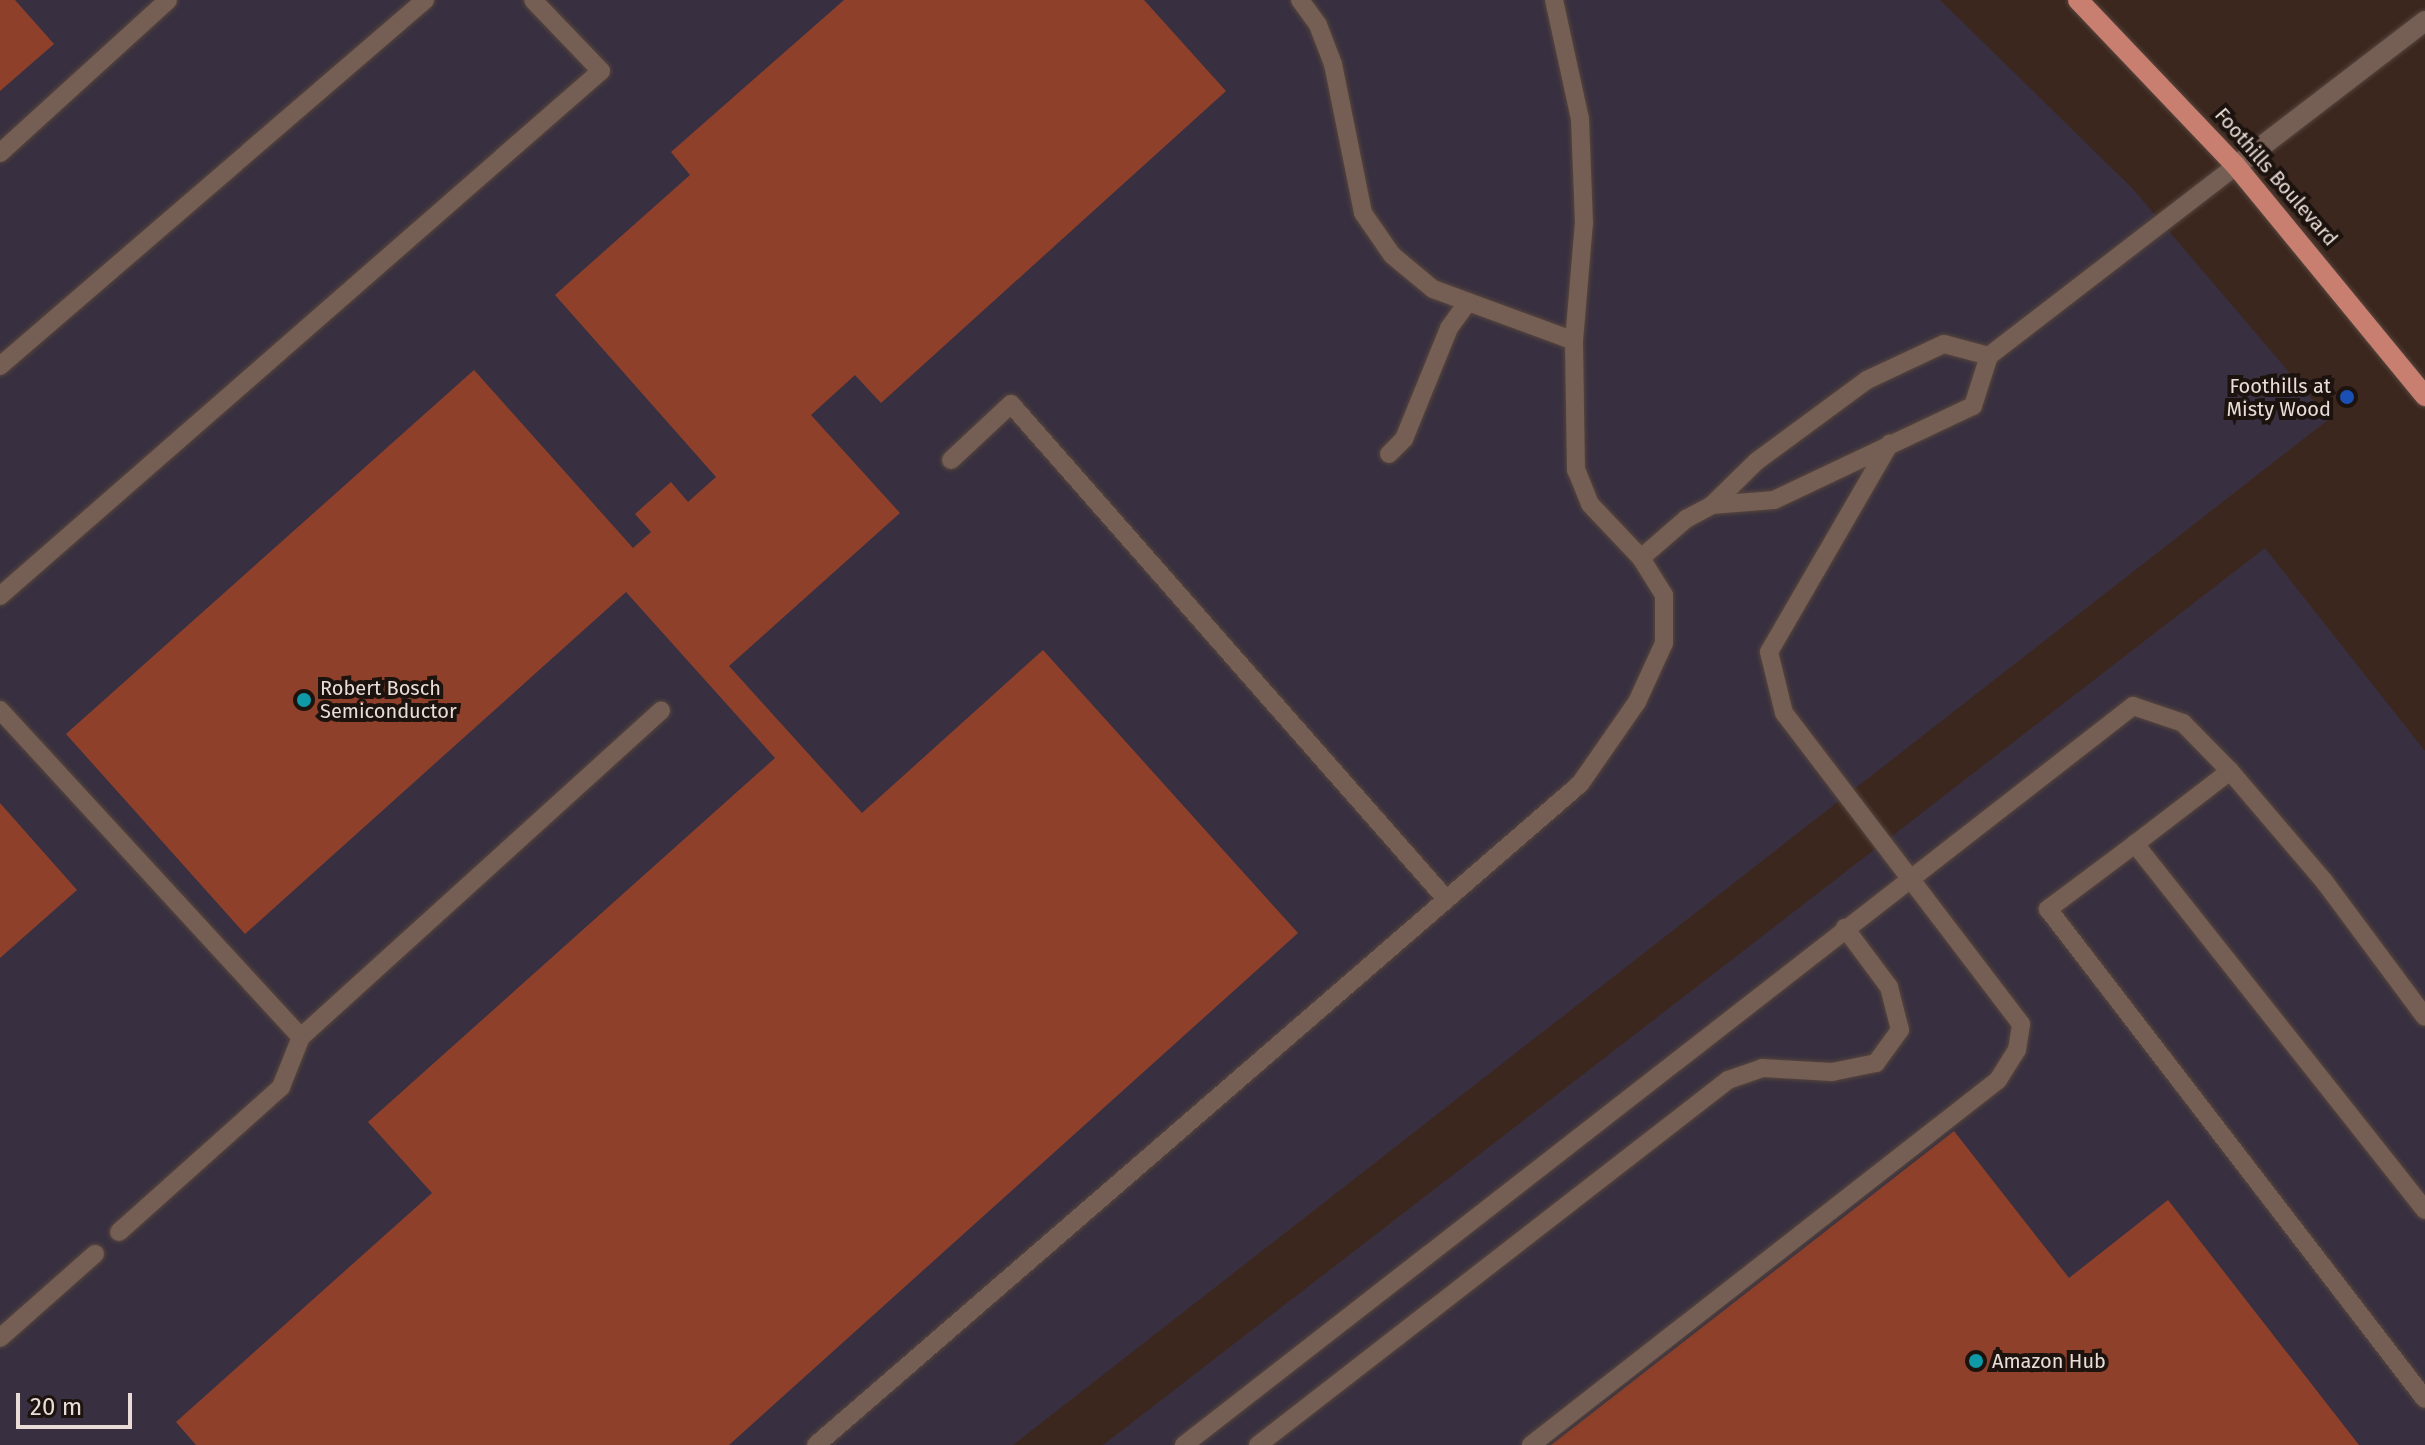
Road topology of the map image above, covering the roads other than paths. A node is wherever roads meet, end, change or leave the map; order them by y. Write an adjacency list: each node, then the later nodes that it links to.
1 (168, 0): 8 (lane)
2 (425, 0): 13 (lane)
3 (533, 0): 20 (lane)
4 (1300, 0): 10 (lane)
5 (1554, 0): 11 (lane)
6 (2078, 0): 9 (main road, Foothills Boulevard)
7 (2425, 21): 9 (street)
8 (0, 153)
9 (2236, 166): 12 (lane); 14 (main road, Foothills Boulevard)
10 (1468, 302): 11 (lane); 16 (lane)
11 (1574, 341): 19 (lane)
12 (1989, 356): 15 (lane); 18 (lane)
13 (0, 366)
14 (2425, 396)
15 (1890, 443): 18 (lane); 25 (lane)
16 (1389, 454)
17 (951, 460): 26 (lane)
18 (1712, 505): 19 (lane)
19 (1641, 558): 26 (lane)
20 (0, 596)
21 (0, 710): 29 (lane)
22 (661, 711): 29 (lane)
23 (2230, 771): 24 (lane); 25 (lane); 28 (lane)
24 (2135, 844): 30 (lane); 34 (lane)
25 (1912, 877): 27 (lane); 38 (lane)
26 (1446, 899): 35 (lane)
27 (1845, 928): 36 (lane); 37 (lane)
28 (2425, 1017)
29 (301, 1037): 31 (lane)
30 (2425, 1210)
31 (119, 1232)
32 (95, 1254): 33 (lane)
33 (0, 1338)
34 (2425, 1399)
35 (816, 1445)
36 (1184, 1445)
37 (1258, 1445)
38 (1531, 1445)

